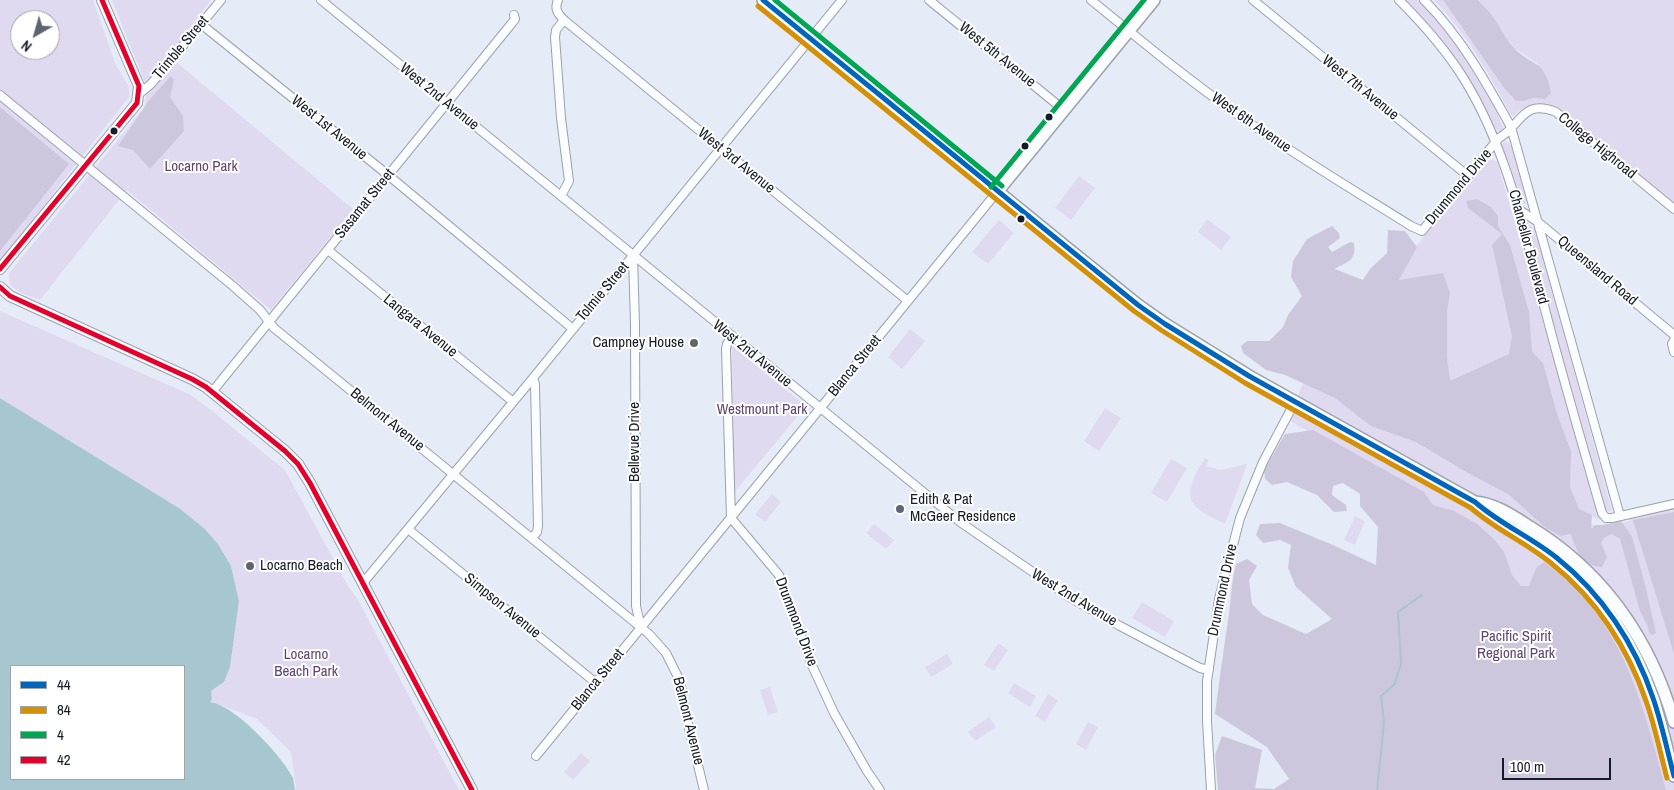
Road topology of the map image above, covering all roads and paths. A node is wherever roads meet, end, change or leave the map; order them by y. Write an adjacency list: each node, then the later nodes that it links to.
1 (102, 0): 18 (street)
2 (221, 0): 15 (street, Trimble Street)
3 (321, 0): 20 (street, West 2nd Avenue)
4 (558, 0): 14 (street)
5 (763, 0): 17 (main road)
6 (842, 0): 17 (street, Tolmie Street)
7 (930, 0): 21 (street, West 5th Avenue)
8 (1091, 0): 16 (street, West 6th Avenue)
9 (1154, 0): 16 (main road, Blanca Street)
10 (1253, 0): 27 (street, West 7th Avenue)
11 (1399, 0): 23 (street, Chancellor Boulevard)
12 (1424, 0): 22 (street, Chancellor Boulevard)
13 (514, 15): 20 (street, Sasamat Street)
14 (564, 20): 24 (street, West 3rd Avenue); 29 (street)
15 (201, 24): 18 (street, Trimble Street); 26 (street, West 1st Avenue)
16 (1129, 31): 21 (main road, Blanca Street); 33 (street, West 6th Avenue)
17 (810, 39): 24 (street, Tolmie Street); 28 (main road)
18 (139, 94): 25 (street)
19 (0, 95): 25 (street, Belmont Avenue)
20 (447, 103): 26 (street, Sasamat Street); 29 (street, West 2nd Avenue)
21 (1064, 110): 28 (main road, Blanca Street)
22 (1510, 127): 23 (street, College Highroad); 31 (street, College Highroad); 32 (street, Chancellor Boulevard)
23 (1495, 143): 27 (street, Drummond Drive); 30 (street, Chancellor Boulevard)
24 (721, 148): 35 (street, Tolmie Street); 38 (street, West 3rd Avenue)
25 (85, 166): 36 (street); 39 (street, Belmont Avenue)
26 (388, 176): 34 (street, Sasamat Street); 40 (street, West 1st Avenue)
27 (1468, 176): 33 (street, Drummond Drive)
28 (998, 192): 38 (street, Blanca Street); 48 (main road)
29 (561, 196): 35 (street, West 2nd Avenue)
30 (1518, 209): 32 (street, Queensland Road); 53 (street, Chancellor Boulevard)
31 (1674, 209)
32 (1538, 222): 41 (street, Queensland Road); 53 (street, Chancellor Boulevard)
33 (1422, 232)
34 (328, 250): 39 (street, Sasamat Street); 47 (street, Langara Avenue)
35 (633, 256): 40 (street, Tolmie Street); 42 (street, West 2nd Avenue); 58 (street, Bellevue Drive)
36 (0, 269)
37 (0, 287): 46 (street)
38 (908, 301): 49 (street, Blanca Street)
39 (270, 322): 46 (street, Sasamat Street); 50 (street, Belmont Avenue)
40 (573, 329): 45 (street, Tolmie Street)
41 (1674, 335)
42 (732, 337): 49 (street, West 2nd Avenue); 54 (street)
43 (1674, 340): 44 (street)
44 (1674, 352)
45 (533, 378): 47 (street, Tolmie Street); 56 (street)
46 (212, 392): 57 (street)
47 (512, 401): 50 (street, Tolmie Street)
48 (1294, 401): 51 (main road); 59 (street, Drummond Drive)
49 (820, 409): 54 (street, Blanca Street); 59 (street, West 2nd Avenue)
50 (453, 474): 55 (street, Tolmie Street); 56 (street, Belmont Avenue)
51 (1476, 502): 61 (main road); 63 (main road)
52 (1674, 504): 53 (street)
53 (1620, 516)
54 (731, 518): 58 (street, Blanca Street); 66 (street, Drummond Drive)
55 (408, 529): 57 (street, Tolmie Street); 60 (street, Simpson Avenue)
56 (532, 538): 58 (street, Belmont Avenue)
57 (362, 582): 64 (street)
58 (641, 628): 60 (street, Blanca Street); 65 (street, Belmont Avenue)
59 (1208, 670): 67 (street, Drummond Drive)
60 (596, 683): 62 (street, Blanca Street)
61 (1674, 722)
62 (536, 756)
63 (1674, 776)
64 (472, 790)
65 (704, 790)
66 (880, 790)
67 (1211, 790)

